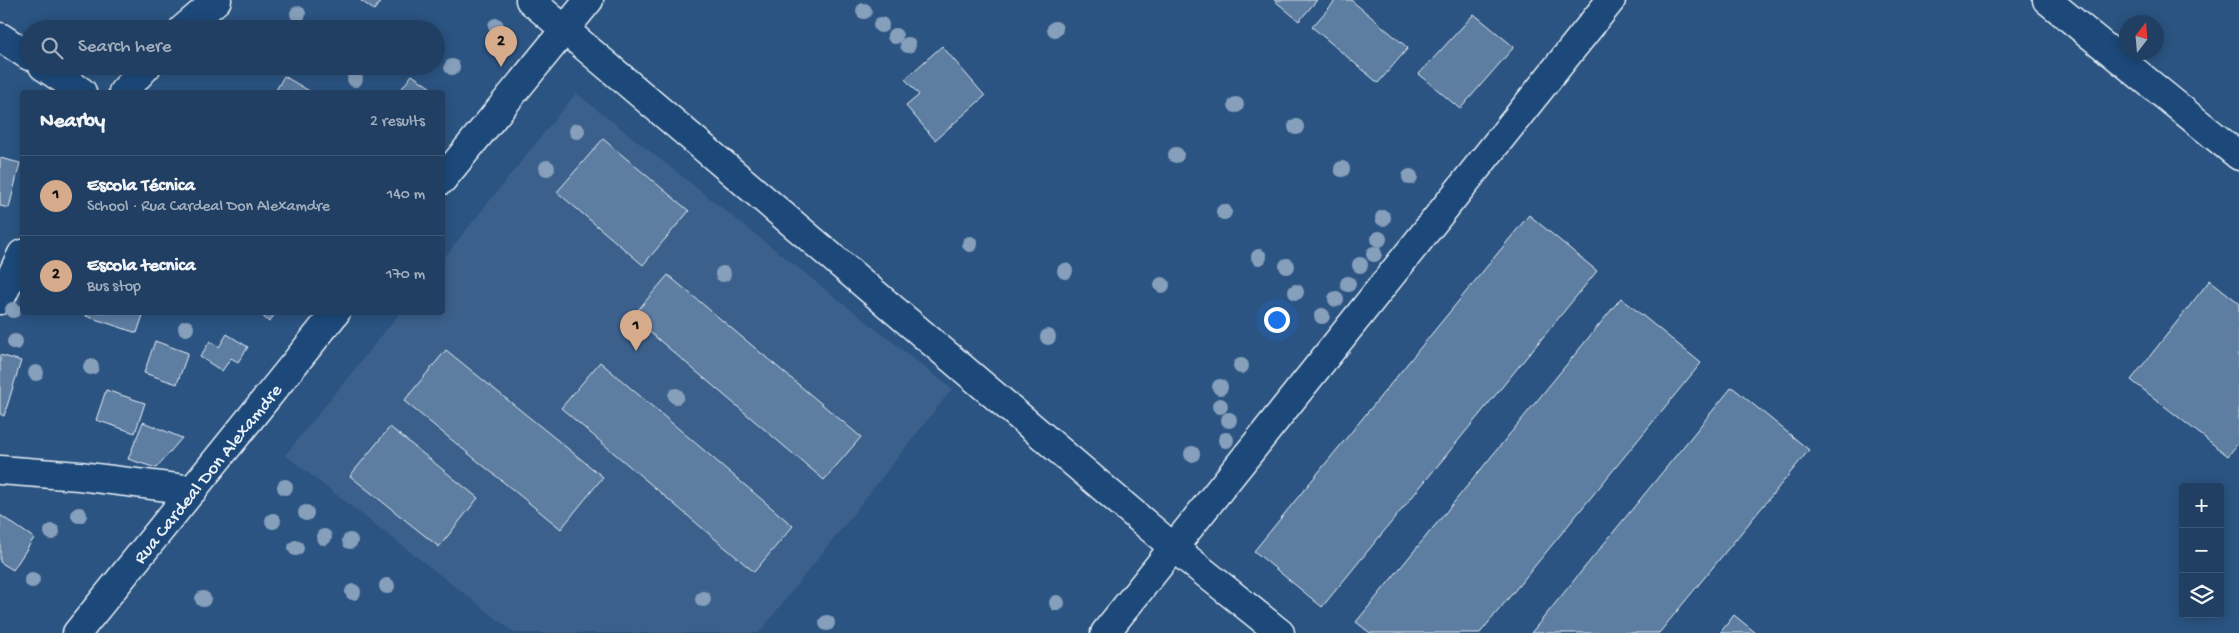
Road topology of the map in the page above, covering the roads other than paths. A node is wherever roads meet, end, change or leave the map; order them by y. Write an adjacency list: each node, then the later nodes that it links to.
1 (217, 0): 6 (street)
2 (530, 0): 7 (street)
3 (588, 0): 7 (street)
4 (1611, 0): 21 (street)
5 (2047, 0): 14 (street)
6 (194, 20)
7 (565, 29): 15 (street); 21 (street)
8 (0, 37): 9 (street)
9 (20, 50)
10 (57, 75): 12 (street)
11 (139, 75): 13 (street)
12 (79, 90)
13 (125, 90)
14 (2239, 156)
15 (445, 176)
16 (20, 258): 17 (street)
17 (0, 300)
18 (334, 315): 20 (street, Rua Cardeal Don Alexamdre)
19 (0, 470): 20 (street)
20 (193, 490): 22 (street, Rua Cardeal Don Alexamdre)
21 (1174, 548): 23 (street); 24 (street)
22 (77, 633)
23 (1106, 633)
24 (1280, 633)

